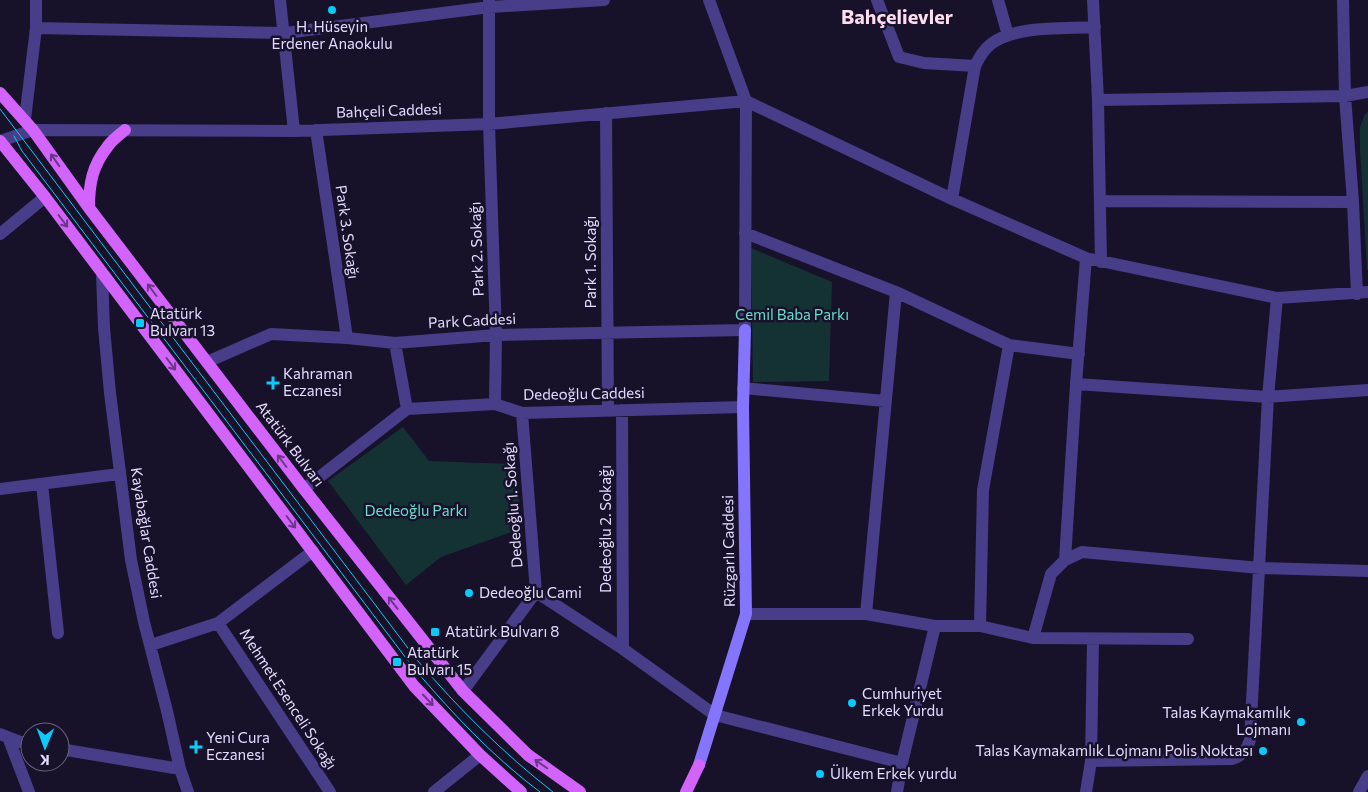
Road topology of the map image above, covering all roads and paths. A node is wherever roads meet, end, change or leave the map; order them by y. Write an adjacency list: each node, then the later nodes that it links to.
1 (36, 0): 11 (street)
2 (280, 0): 12 (street)
3 (604, 0): 9 (street)
4 (709, 0): 19 (street)
5 (877, 0): 14 (street)
6 (998, 0): 13 (street)
7 (1093, 0): 10 (street)
8 (1343, 0): 17 (street)
9 (490, 4): 12 (street); 22 (street, Park 2. Sokağı)
10 (1095, 27): 13 (street); 18 (street)
11 (36, 28): 12 (street); 21 (street)
12 (285, 33): 26 (street)
13 (1008, 35): 14 (street)
14 (975, 66): 29 (street)
15 (0, 92): 21 (main road, Atatürk Bulvarı)
16 (1368, 92): 17 (street)
17 (1345, 96): 18 (street); 31 (street)
18 (1098, 100): 30 (street)
19 (746, 101): 20 (street, Bahçeli Caddesi); 29 (street); 33 (street)
20 (606, 113): 22 (street, Bahçeli Caddesi); 42 (street, Park 1. Sokağı)
21 (24, 120): 23 (main road, Atatürk Bulvarı)
22 (489, 124): 25 (street, Bahçeli Caddesi); 43 (street, Park 2. Sokağı)
23 (33, 130): 24 (street, Bahçeli Caddesi); 27 (street, Bahçeli Caddesi); 32 (main road, Atatürk Bulvarı, one-way to 23)
24 (125, 130): 26 (street, Bahçeli Caddesi); 32 (main road)
25 (316, 130): 26 (street, Bahçeli Caddesi); 44 (street, Park 3. Sokağı)
26 (294, 131)
27 (0, 141): 28 (main road)
28 (45, 197): 34 (street); 37 (main road, one-way to 37)
29 (952, 199): 35 (street)
30 (1100, 201): 31 (street); 36 (street)
31 (1353, 202): 39 (street)
32 (89, 208): 48 (main road, Atatürk Bulvarı, one-way to 32)
33 (745, 233): 38 (street); 41 (street)
34 (0, 234)
35 (1086, 258): 36 (street); 47 (street)
36 (1101, 262): 40 (street)
37 (102, 274): 60 (street, Kayabağlar Caddesi); 64 (main road, one-way to 64)
38 (896, 292): 46 (street); 53 (street)
39 (1362, 293): 40 (street)
40 (1277, 298): 52 (street)
41 (745, 330): 42 (street, Park Caddesi); 50 (street, Rüzgarlı Caddesi)
42 (608, 333): 43 (street, Park Caddesi); 57 (street, Park 1. Sokağı)
43 (496, 335): 45 (street, Park Caddesi); 54 (street, Park 2. Sokağı)
44 (347, 338): 45 (street, Park Caddesi); 48 (street, Park Caddesi)
45 (395, 343): 56 (street)
46 (1009, 345): 47 (street); 73 (street)
47 (1079, 354): 49 (street)
48 (207, 362): 63 (main road, Atatürk Bulvarı, one-way to 48)
49 (1076, 384): 52 (street); 65 (street)
50 (743, 388): 53 (street); 55 (street, Rüzgarlı Caddesi)
51 (1368, 390): 52 (street)
52 (1268, 397): 66 (street)
53 (885, 401): 70 (street)
54 (495, 404): 56 (street, Dedeoğlu Caddesi); 59 (street, Dedeoğlu Caddesi)
55 (743, 407): 58 (street, Dedeoğlu Caddesi); 69 (street, Rüzgarlı Caddesi)
56 (407, 408): 63 (street)
57 (608, 410): 58 (street, Dedeoğlu Caddesi); 59 (street, Dedeoğlu Caddesi)
58 (622, 410): 79 (street, Dedeoğlu 2. Sokağı)
59 (522, 413): 68 (street, Dedeoğlu 1. Sokağı)
60 (120, 474): 61 (street); 78 (street, Kayabağlar Caddesi)
61 (42, 484): 62 (street); 74 (street)
62 (0, 489)
63 (304, 489): 80 (main road, Atatürk Bulvarı, one-way to 63)
64 (313, 551): 71 (street); 85 (main road, one-way to 85)
65 (1065, 560): 66 (street); 75 (street)
66 (1260, 568): 67 (street); 86 (street)
67 (1368, 571)
68 (536, 592): 79 (street); 80 (street)
69 (746, 614): 70 (street); 81 (street, Rüzgarlı Caddesi)
70 (866, 614): 72 (street)
71 (218, 623): 78 (street); 94 (street, Mehmet Esenceli Sokağı)
72 (935, 626): 73 (street); 87 (street)
73 (980, 626): 75 (street)
74 (58, 633)
75 (1034, 638): 76 (street)
76 (1093, 639): 77 (street); 86 (street)
77 (1188, 639)
78 (151, 645): 89 (street, Kayabağlar Caddesi)
79 (622, 649): 81 (street)
80 (463, 692): 97 (main road, Atatürk Bulvarı, one-way to 80)
81 (715, 715): 87 (street); 88 (street, Rüzgarlı Caddesi)
82 (4, 736): 83 (street); 92 (street)
83 (20, 742)
84 (70, 751): 89 (street)
85 (480, 755): 95 (street); 96 (main road)
86 (1091, 761): 99 (street)
87 (902, 763): 98 (street)
88 (699, 765): 91 (main road, Rüzgarlı Caddesi)
89 (180, 769): 93 (street, Kayabağlar Caddesi)
90 (1368, 776): 100 (street)
91 (688, 791)
92 (29, 792)
93 (188, 792)
94 (330, 792)
95 (434, 792)
96 (521, 792)
97 (580, 792)
98 (897, 792)
99 (1086, 792)
100 (1359, 792)

